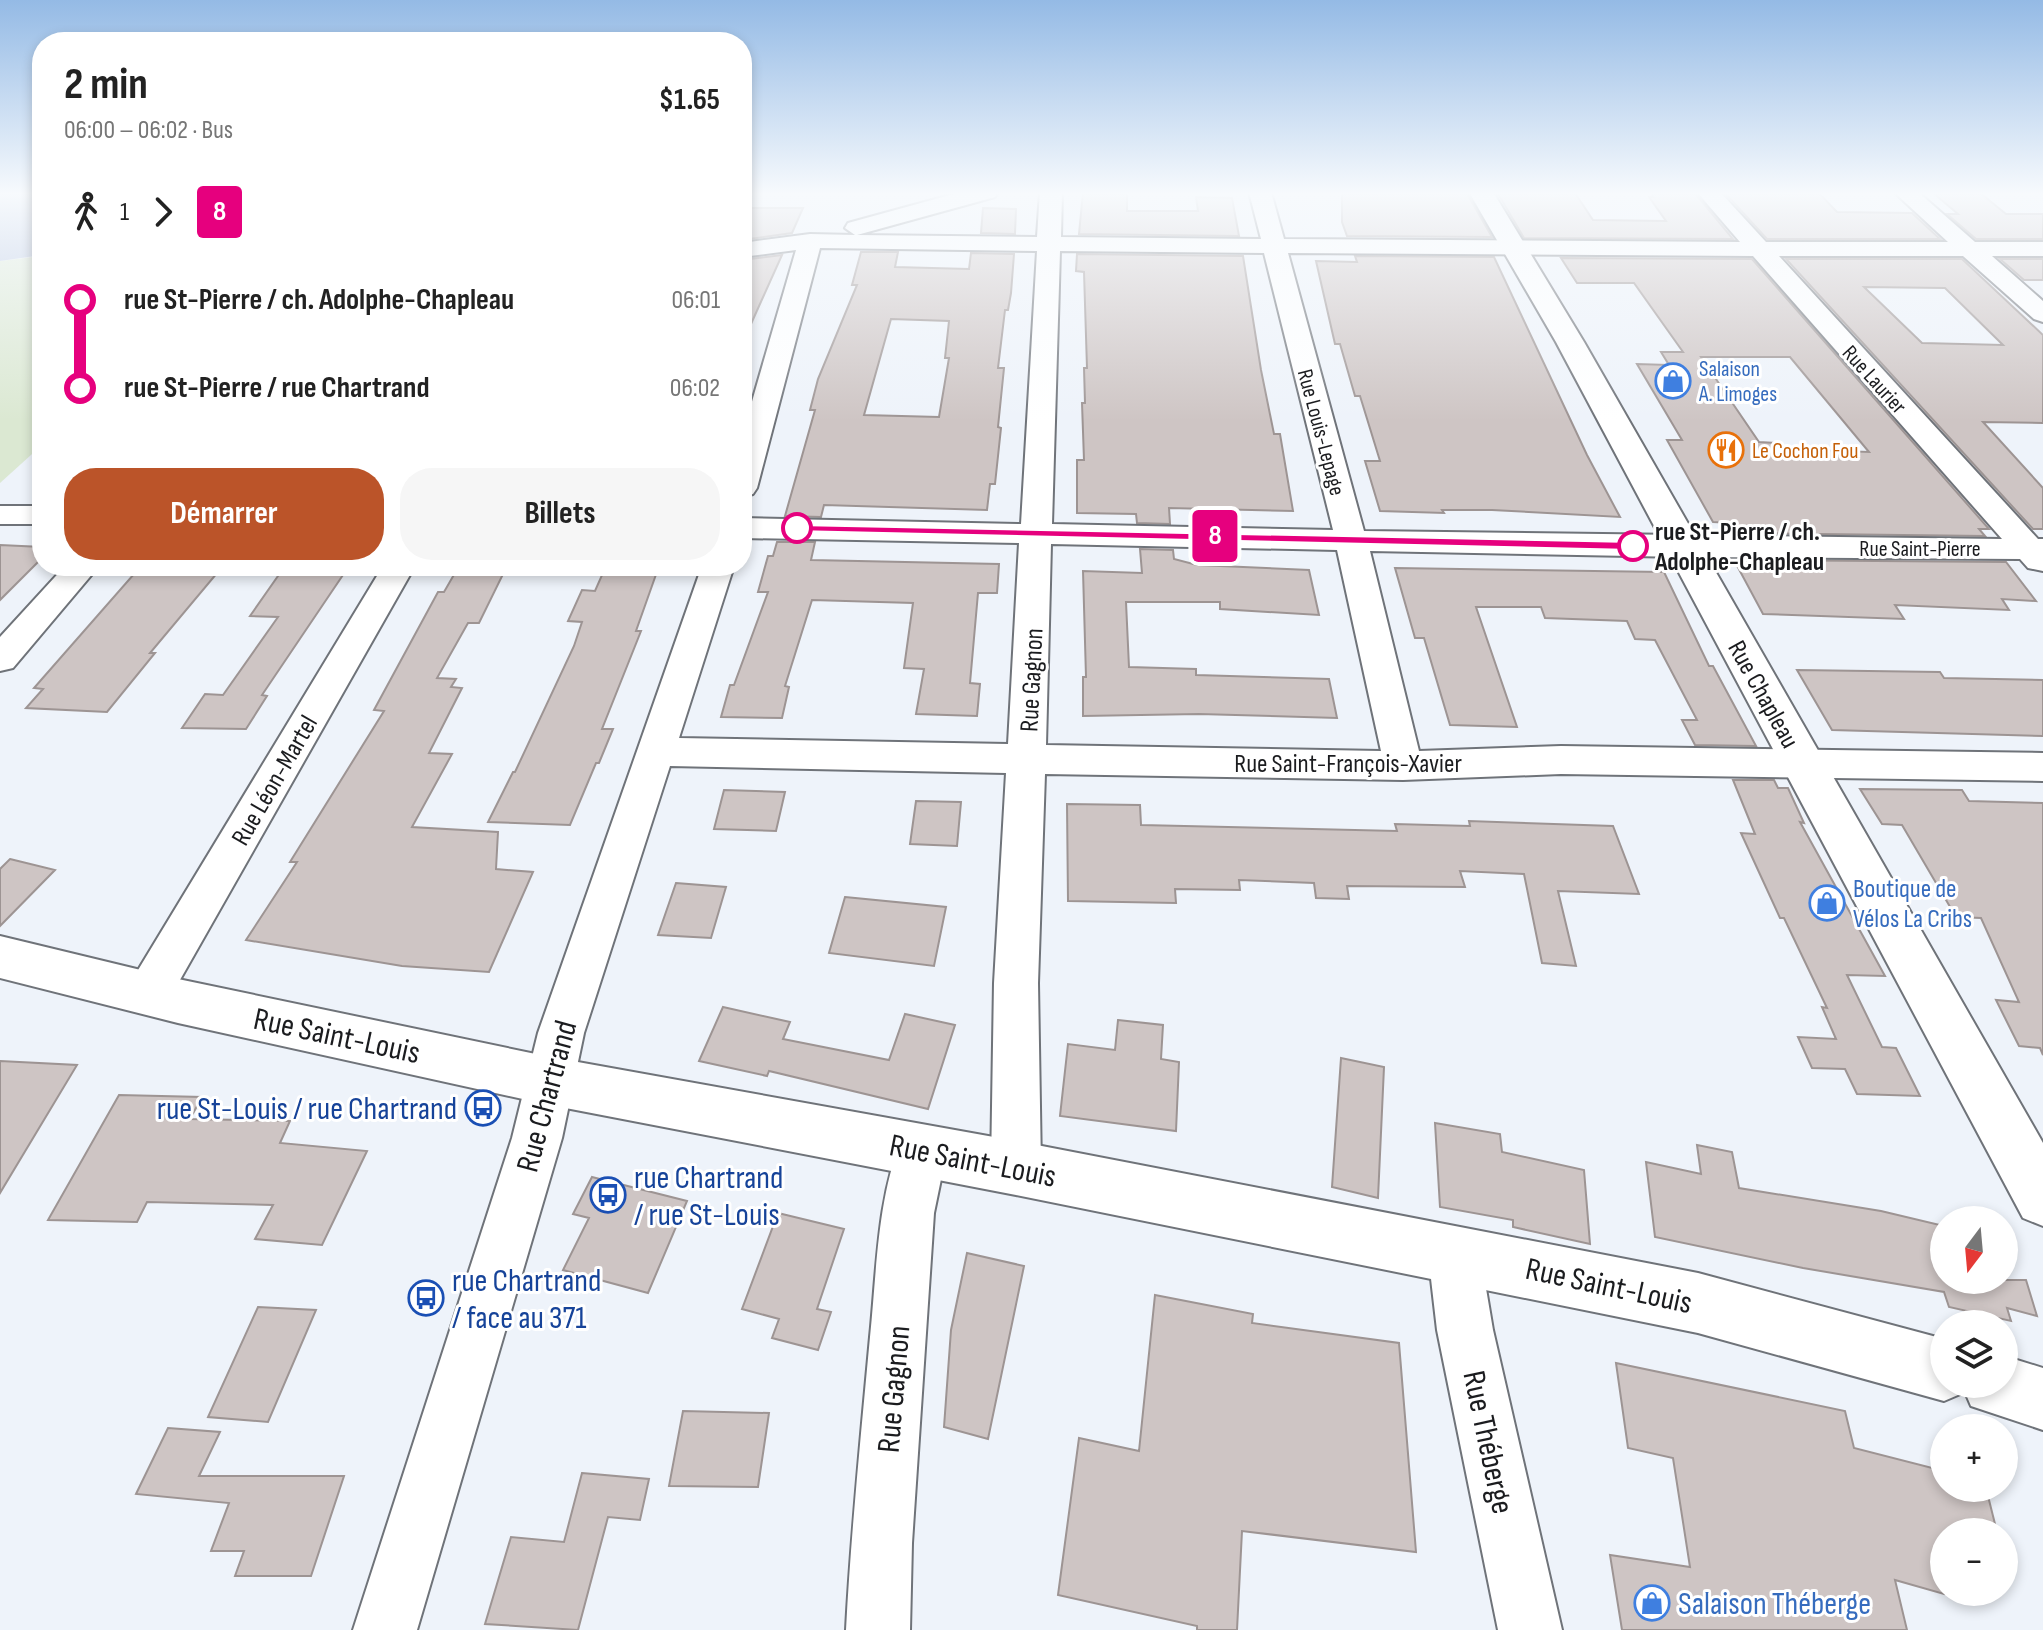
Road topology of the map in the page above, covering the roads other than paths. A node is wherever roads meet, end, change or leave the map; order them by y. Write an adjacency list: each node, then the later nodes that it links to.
1 (803, 268): 8 (street)
2 (1049, 268): 12 (street, Rue Gagnon)
3 (1279, 268): 13 (street, Rue Louis-Lepage)
4 (1525, 268): 14 (main road, Rue Chapleau)
5 (1775, 268): 15 (street, Rue Laurier)
6 (1991, 268): 7 (street)
7 (2043, 314)
8 (752, 452)
9 (0, 515): 10 (street)
10 (32, 515)
11 (752, 528): 12 (street, Rue Saint-Pierre)
12 (1038, 532): 13 (street, Rue Saint-Pierre); 21 (street, Rue Gagnon)
13 (1351, 540): 14 (street, Rue Saint-Pierre); 23 (street, Rue Louis-Lepage)
14 (1684, 547): 15 (street, Rue Saint-Pierre); 22 (main road, Rue Chapleau)
15 (2039, 554)
16 (74, 576): 19 (street)
17 (393, 576): 26 (street, Rue Léon-Martel)
18 (715, 576): 20 (street, Rue Chartrand)
19 (0, 659)
20 (653, 752): 21 (street, Rue Saint-François-Xavier); 27 (street, Rue Chartrand)
21 (1027, 760): 23 (street, Rue Saint-François-Xavier); 29 (street, Rue Gagnon)
22 (1802, 764): 23 (street, Rue Saint-François-Xavier); 24 (street, Rue Saint-François-Xavier); 30 (main road, Rue Chapleau)
23 (1403, 766)
24 (2043, 767)
25 (0, 957): 26 (main road, Rue Saint-Louis)
26 (148, 994): 27 (main road, Rue Saint-Louis)
27 (550, 1081): 28 (main road, Rue Saint-Louis); 35 (street, Rue Chartrand)
28 (922, 1150): 29 (main road, Rue Saint-Louis); 36 (street, Rue Gagnon)
29 (1016, 1168): 31 (main road, Rue Saint-Louis)
30 (2043, 1198)
31 (1454, 1253): 32 (main road, Rue Saint-Louis); 37 (street, Rue Théberge)
32 (1930, 1366)
33 (2018, 1392): 34 (main road)
34 (2043, 1399)
35 (385, 1630)
36 (878, 1630)
37 (1530, 1630)

